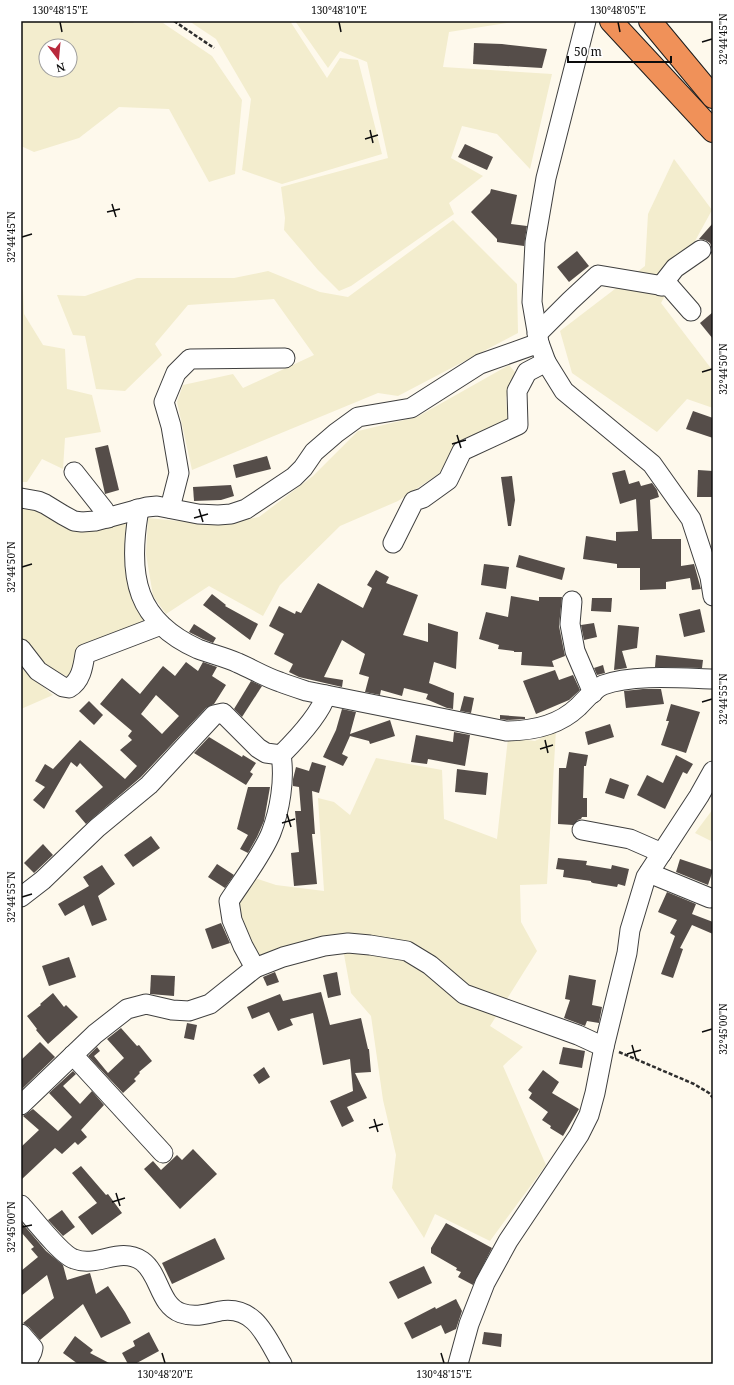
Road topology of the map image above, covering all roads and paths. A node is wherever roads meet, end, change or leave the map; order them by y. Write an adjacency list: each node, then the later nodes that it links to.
1 (174, 21): 7 (path)
2 (611, 21): 11 (highway)
3 (632, 21): 10 (highway)
4 (650, 21): 9 (highway)
5 (662, 21): 8 (highway)
6 (583, 22): 15 (street)
7 (214, 48)
8 (713, 86)
9 (713, 97)
10 (713, 117)
11 (713, 130)
12 (701, 250): 13 (street)
13 (661, 286): 14 (street); 15 (street)
14 (691, 311)
15 (538, 338): 17 (street); 20 (street)
16 (285, 358): 20 (street)
17 (546, 362): 23 (street); 24 (street)
18 (74, 472): 22 (street)
19 (21, 498): 22 (street)
20 (170, 508): 21 (street)
21 (137, 509): 22 (street); 26 (street)
22 (108, 518)
23 (393, 543)
24 (713, 596)
25 (572, 601): 29 (street)
26 (161, 625): 27 (street); 30 (street)
27 (21, 648)
28 (713, 679): 29 (street)
29 (593, 693): 30 (street)
30 (326, 695): 31 (street)
31 (281, 755): 36 (street); 38 (street)
32 (713, 771): 34 (street)
33 (582, 830): 34 (street)
34 (662, 853): 35 (street)
35 (649, 873): 37 (street); 39 (street)
36 (21, 897)
37 (710, 898)
38 (255, 968): 39 (street); 40 (street)
39 (604, 1047): 41 (path); 48 (street)
40 (73, 1055): 42 (street); 43 (street)
41 (713, 1098)
42 (21, 1104)
43 (163, 1153)
44 (21, 1205): 47 (street)
45 (21, 1334): 46 (street)
46 (26, 1364)
47 (282, 1364)
48 (458, 1364)

